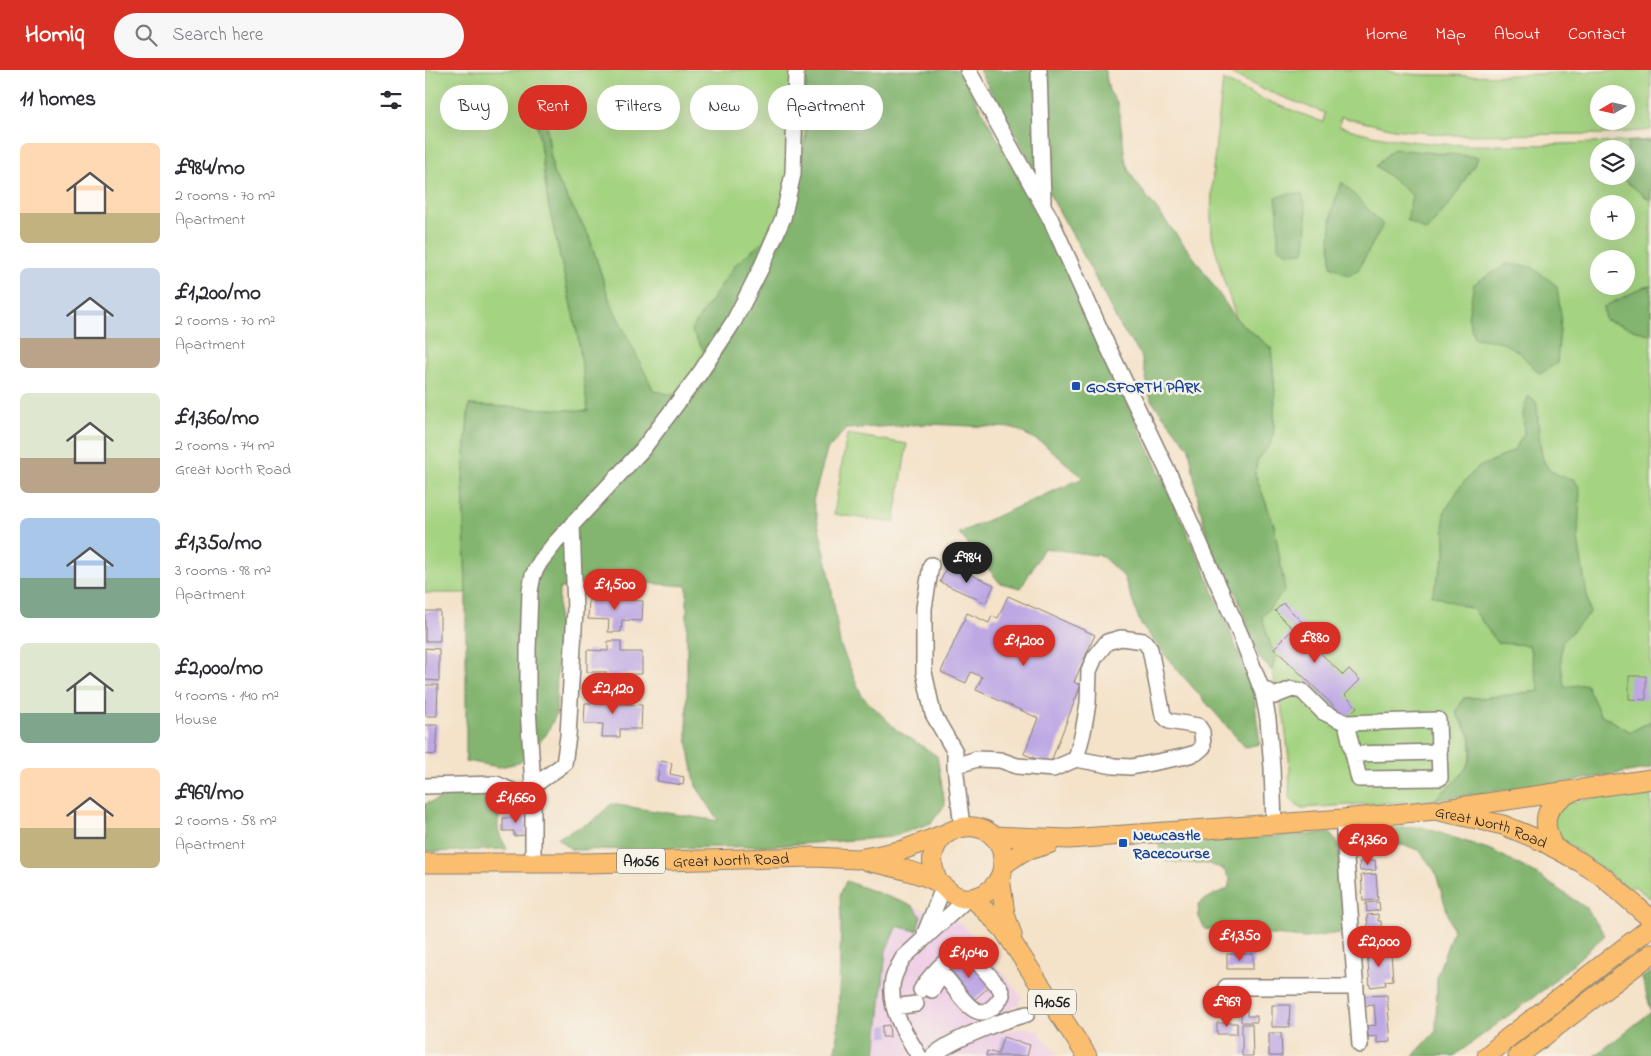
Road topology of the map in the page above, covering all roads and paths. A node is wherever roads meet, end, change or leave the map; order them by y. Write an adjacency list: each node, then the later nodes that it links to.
1 (796, 70): 5 (street)
2 (968, 70): 4 (street)
3 (1039, 70): 4 (street)
4 (1043, 205): 7 (street)
5 (572, 524): 16 (street); 16 (street)
6 (931, 565): 12 (street)
7 (1263, 693): 8 (street); 19 (street)
8 (1346, 723): 9 (street); 10 (street)
9 (1439, 752): 10 (street); 10 (street)
10 (1353, 754)
11 (1076, 759): 11 (street); 12 (street)
12 (955, 766): 20 (street)
13 (1651, 779): 15 (main road)
14 (425, 786): 16 (street)
15 (1576, 789): 17 (main road); 23 (main road)
16 (533, 793): 26 (street)
17 (1435, 810): 18 (main road, Great North Road); 23 (main road, Great North Road)
18 (1343, 819): 19 (main road, Great North Road); 36 (street)
19 (1273, 823): 22 (main road, Great North Road)
20 (954, 830): 21 (main road); 24 (main road, A1056); 28 (main road)
21 (993, 836): 22 (main road, Great North Road); 27 (main road)
22 (1069, 839): 27 (main road, Great North Road)
23 (1554, 848): 30 (main road, Great North Road)
24 (857, 858): 26 (main road, Great North Road / A1056); 28 (main road, A1056)
25 (425, 863): 26 (main road, Great North Road / A1056)
26 (533, 863)
27 (1002, 871): 29 (main road); 33 (main road, A1056)
28 (941, 885): 29 (main road); 32 (street)
29 (970, 898): 32 (street); 33 (main road, A1056)
30 (1651, 919)
31 (1651, 927): 44 (main road)
32 (923, 939): 38 (street)
33 (1017, 948): 43 (main road, A1056)
34 (1651, 954): 45 (main road)
35 (1226, 987): 36 (street)
36 (1356, 987): 40 (street)
37 (923, 995): 37 (street); 38 (street)
38 (894, 1006): 41 (street)
39 (1027, 1014): 42 (street)
40 (1360, 1045)
41 (919, 1056)
42 (933, 1056)
43 (1087, 1056)
44 (1487, 1056)
45 (1518, 1056)

